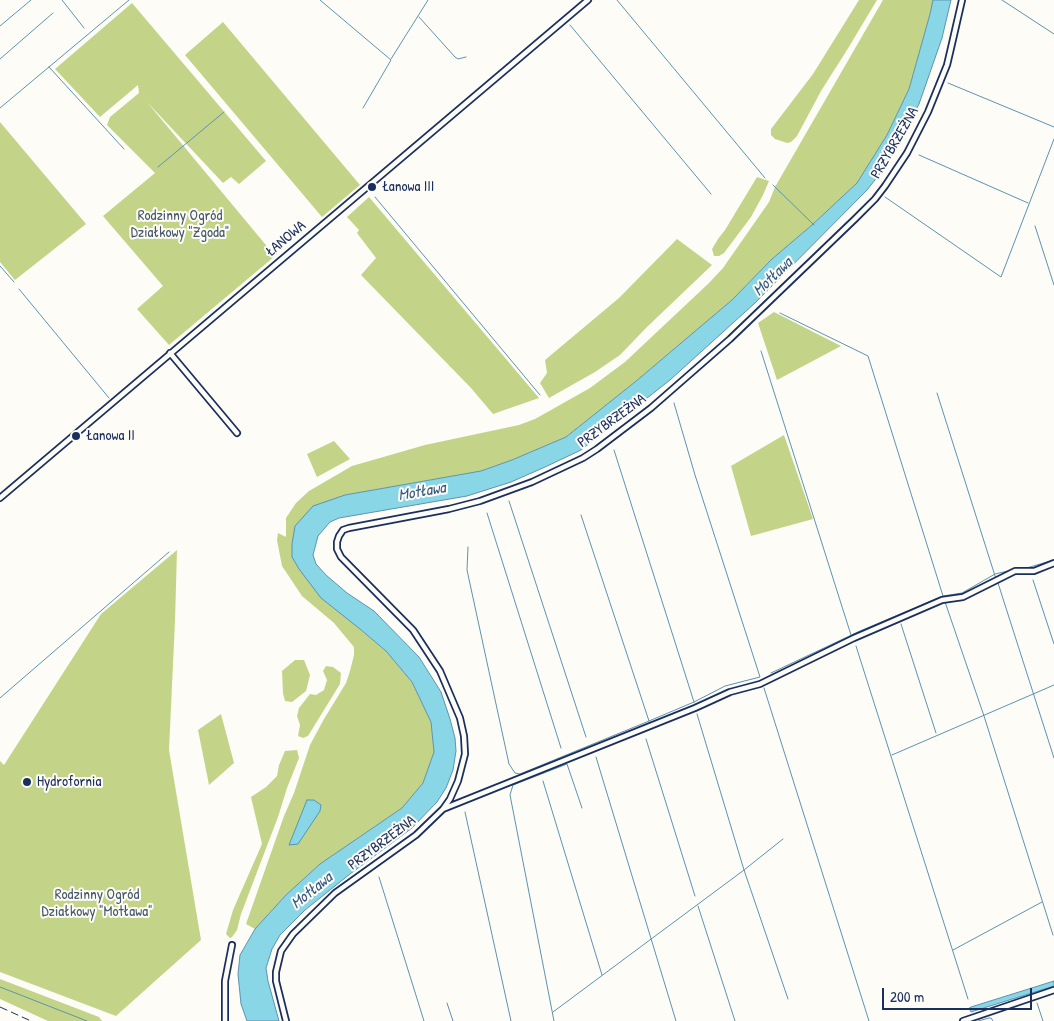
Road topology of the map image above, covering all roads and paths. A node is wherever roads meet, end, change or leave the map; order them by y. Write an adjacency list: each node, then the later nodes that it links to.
1 (588, 0): 3 (street, ŁANOWA)
2 (962, 0): 7 (street, PRZYBRZEŻNA)
3 (170, 354): 4 (street); 5 (street, ŁANOWA)
4 (237, 433)
5 (0, 498)
6 (1054, 563): 7 (street, PRZYBRZEŻNA)
7 (443, 809): 11 (street, PRZYBRZEŻNA)
8 (232, 945): 10 (street)
9 (1054, 990): 12 (street)
10 (225, 1021)
11 (286, 1021)
12 (963, 1021)

